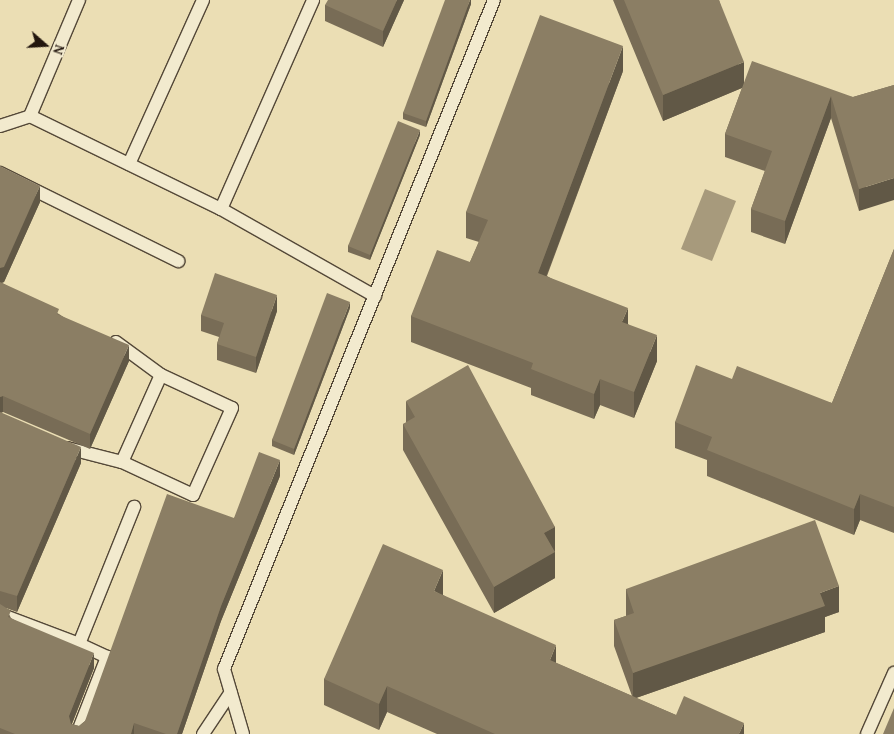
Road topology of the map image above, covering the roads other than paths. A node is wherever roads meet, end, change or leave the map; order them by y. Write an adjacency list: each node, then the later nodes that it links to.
1 (79, 0): 5 (lane)
2 (203, 0): 7 (lane)
3 (313, 0): 9 (lane)
4 (494, 0): 11 (lane)
5 (30, 116): 6 (lane); 7 (lane)
6 (0, 126)
7 (129, 164): 9 (lane)
8 (0, 173): 10 (lane)
9 (221, 209): 11 (lane)
10 (178, 261)
11 (374, 296): 20 (lane)
12 (99, 335): 13 (lane)
13 (161, 375): 15 (lane); 15 (lane)
14 (56, 444): 15 (lane)
15 (122, 462)
16 (134, 507): 18 (lane)
17 (0, 614): 18 (lane)
18 (79, 644): 21 (lane)
19 (894, 673): 24 (lane)
20 (231, 692): 22 (lane); 23 (lane)
21 (77, 734)
22 (203, 734)
23 (243, 734)
24 (867, 734)

